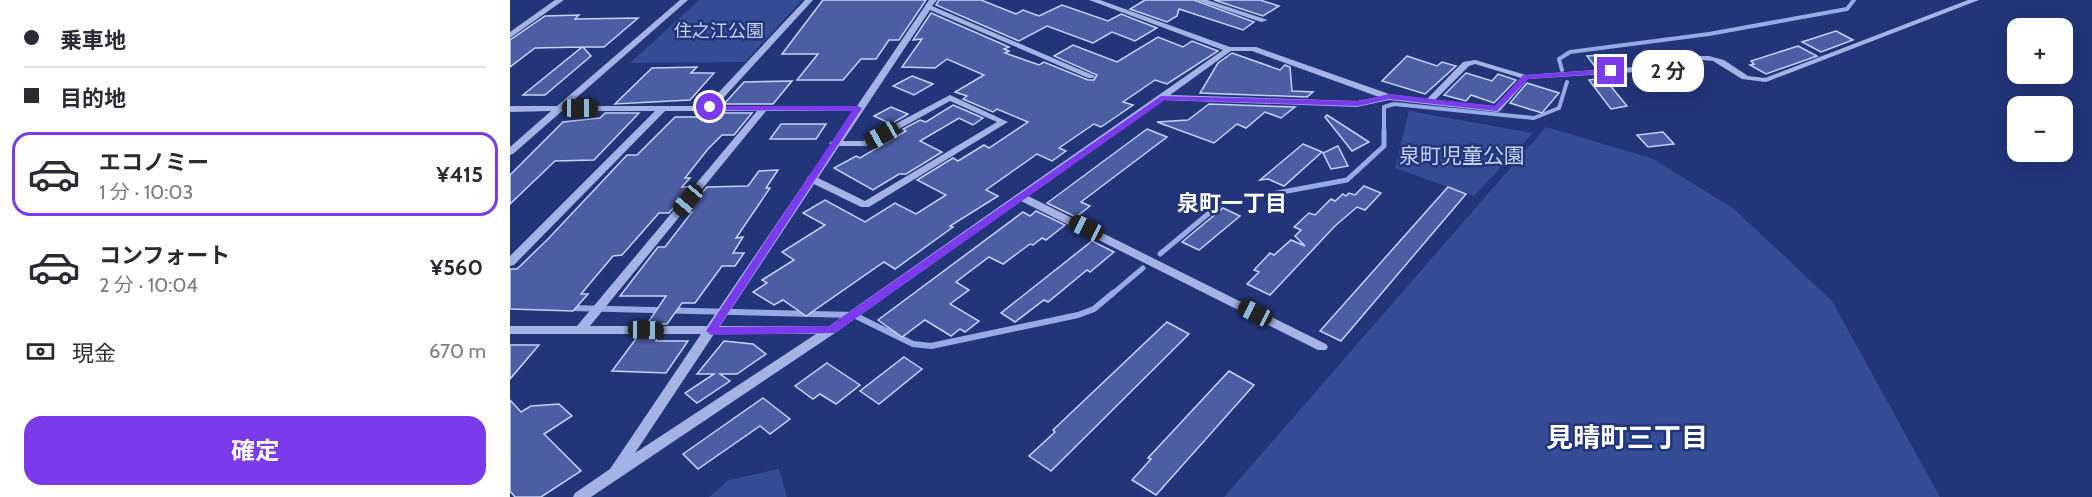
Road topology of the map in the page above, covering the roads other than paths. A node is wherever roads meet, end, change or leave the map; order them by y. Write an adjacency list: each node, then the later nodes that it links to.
1 (560, 0): 9 (street)
2 (684, 0): 17 (street)
3 (809, 0): 16 (street)
4 (1093, 0): 10 (street)
5 (1200, 0): 8 (street)
6 (1975, 0): 12 (street)
7 (930, 4): 11 (street); 19 (street)
8 (1264, 20)
9 (510, 36)
10 (1229, 49): 13 (street); 14 (street)
11 (1091, 76)
12 (1526, 77): 15 (street); 15 (street)
13 (1163, 97): 14 (street); 25 (street)
14 (1389, 97): 15 (street)
15 (1429, 101)
16 (710, 107): 18 (street); 21 (street)
17 (560, 108): 18 (street); 20 (street); 23 (street)
18 (663, 108): 26 (street)
19 (858, 108): 21 (street); 22 (street)
20 (510, 109)
21 (763, 109): 28 (street)
22 (834, 143): 24 (street); 24 (street)
23 (510, 152)
24 (812, 178): 30 (street)
25 (1022, 196): 29 (street); 31 (street)
26 (510, 261)
27 (510, 330): 28 (street)
28 (580, 330): 30 (street)
29 (831, 330): 30 (street); 32 (street)
30 (711, 331): 32 (street)
31 (1322, 347)
32 (613, 474): 33 (street)
33 (580, 497)

